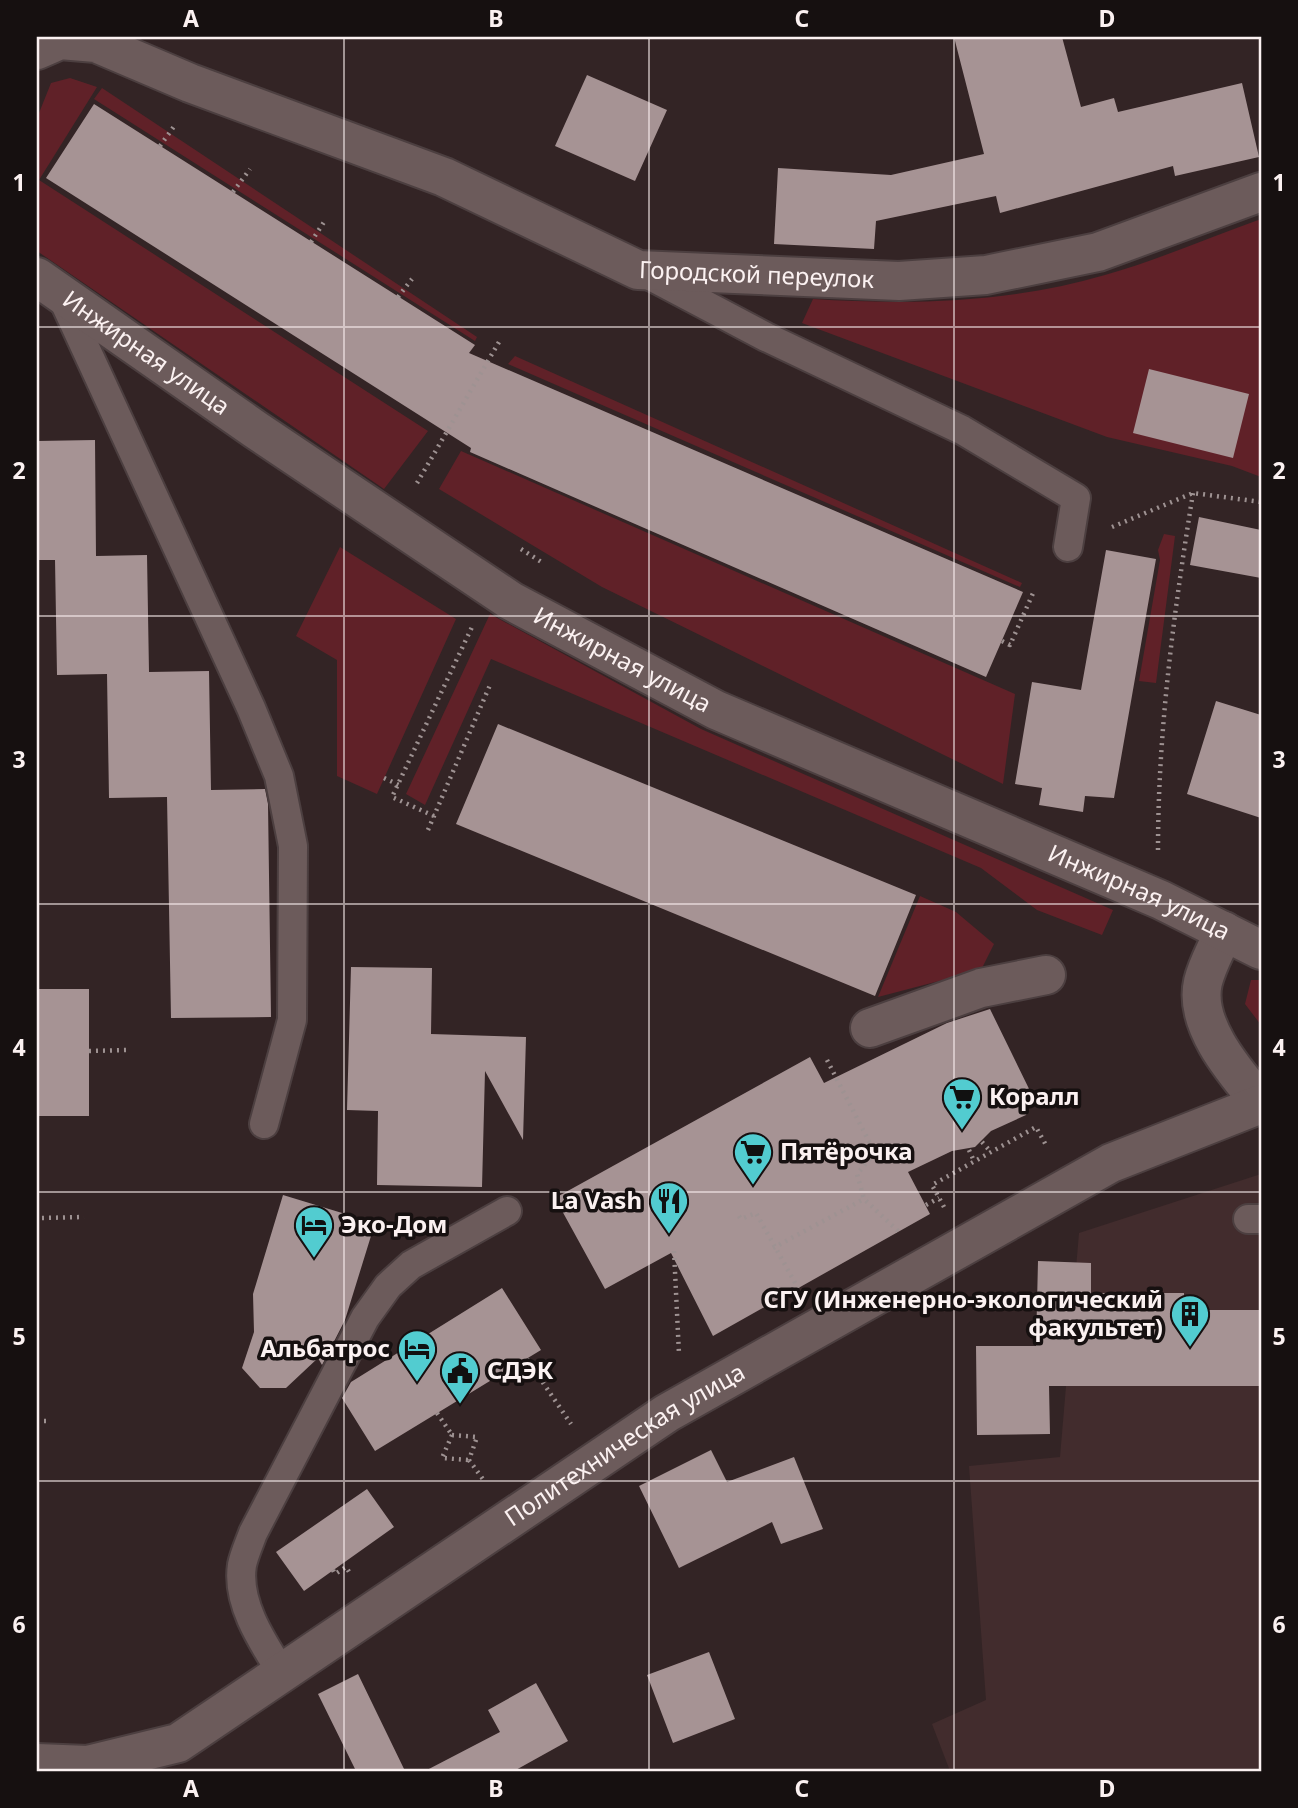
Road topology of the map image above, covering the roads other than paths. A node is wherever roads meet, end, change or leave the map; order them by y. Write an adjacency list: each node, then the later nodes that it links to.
1 (37, 50): 3 (street, Городской переулок)
2 (1261, 192): 3 (street, Городской переулок)
3 (638, 270): 5 (lane)
4 (48, 284): 6 (street, Инжирная улица); 11 (lane)
5 (1068, 547)
6 (1224, 931): 7 (street, Инжирная улица); 10 (street)
7 (1261, 950)
8 (1045, 975): 9 (street)
9 (870, 1028)
10 (1261, 1103): 13 (street, Политехническая улица)
11 (264, 1124)
12 (507, 1211): 13 (lane)
13 (282, 1673): 14 (street, Политехническая улица)
14 (37, 1763)

